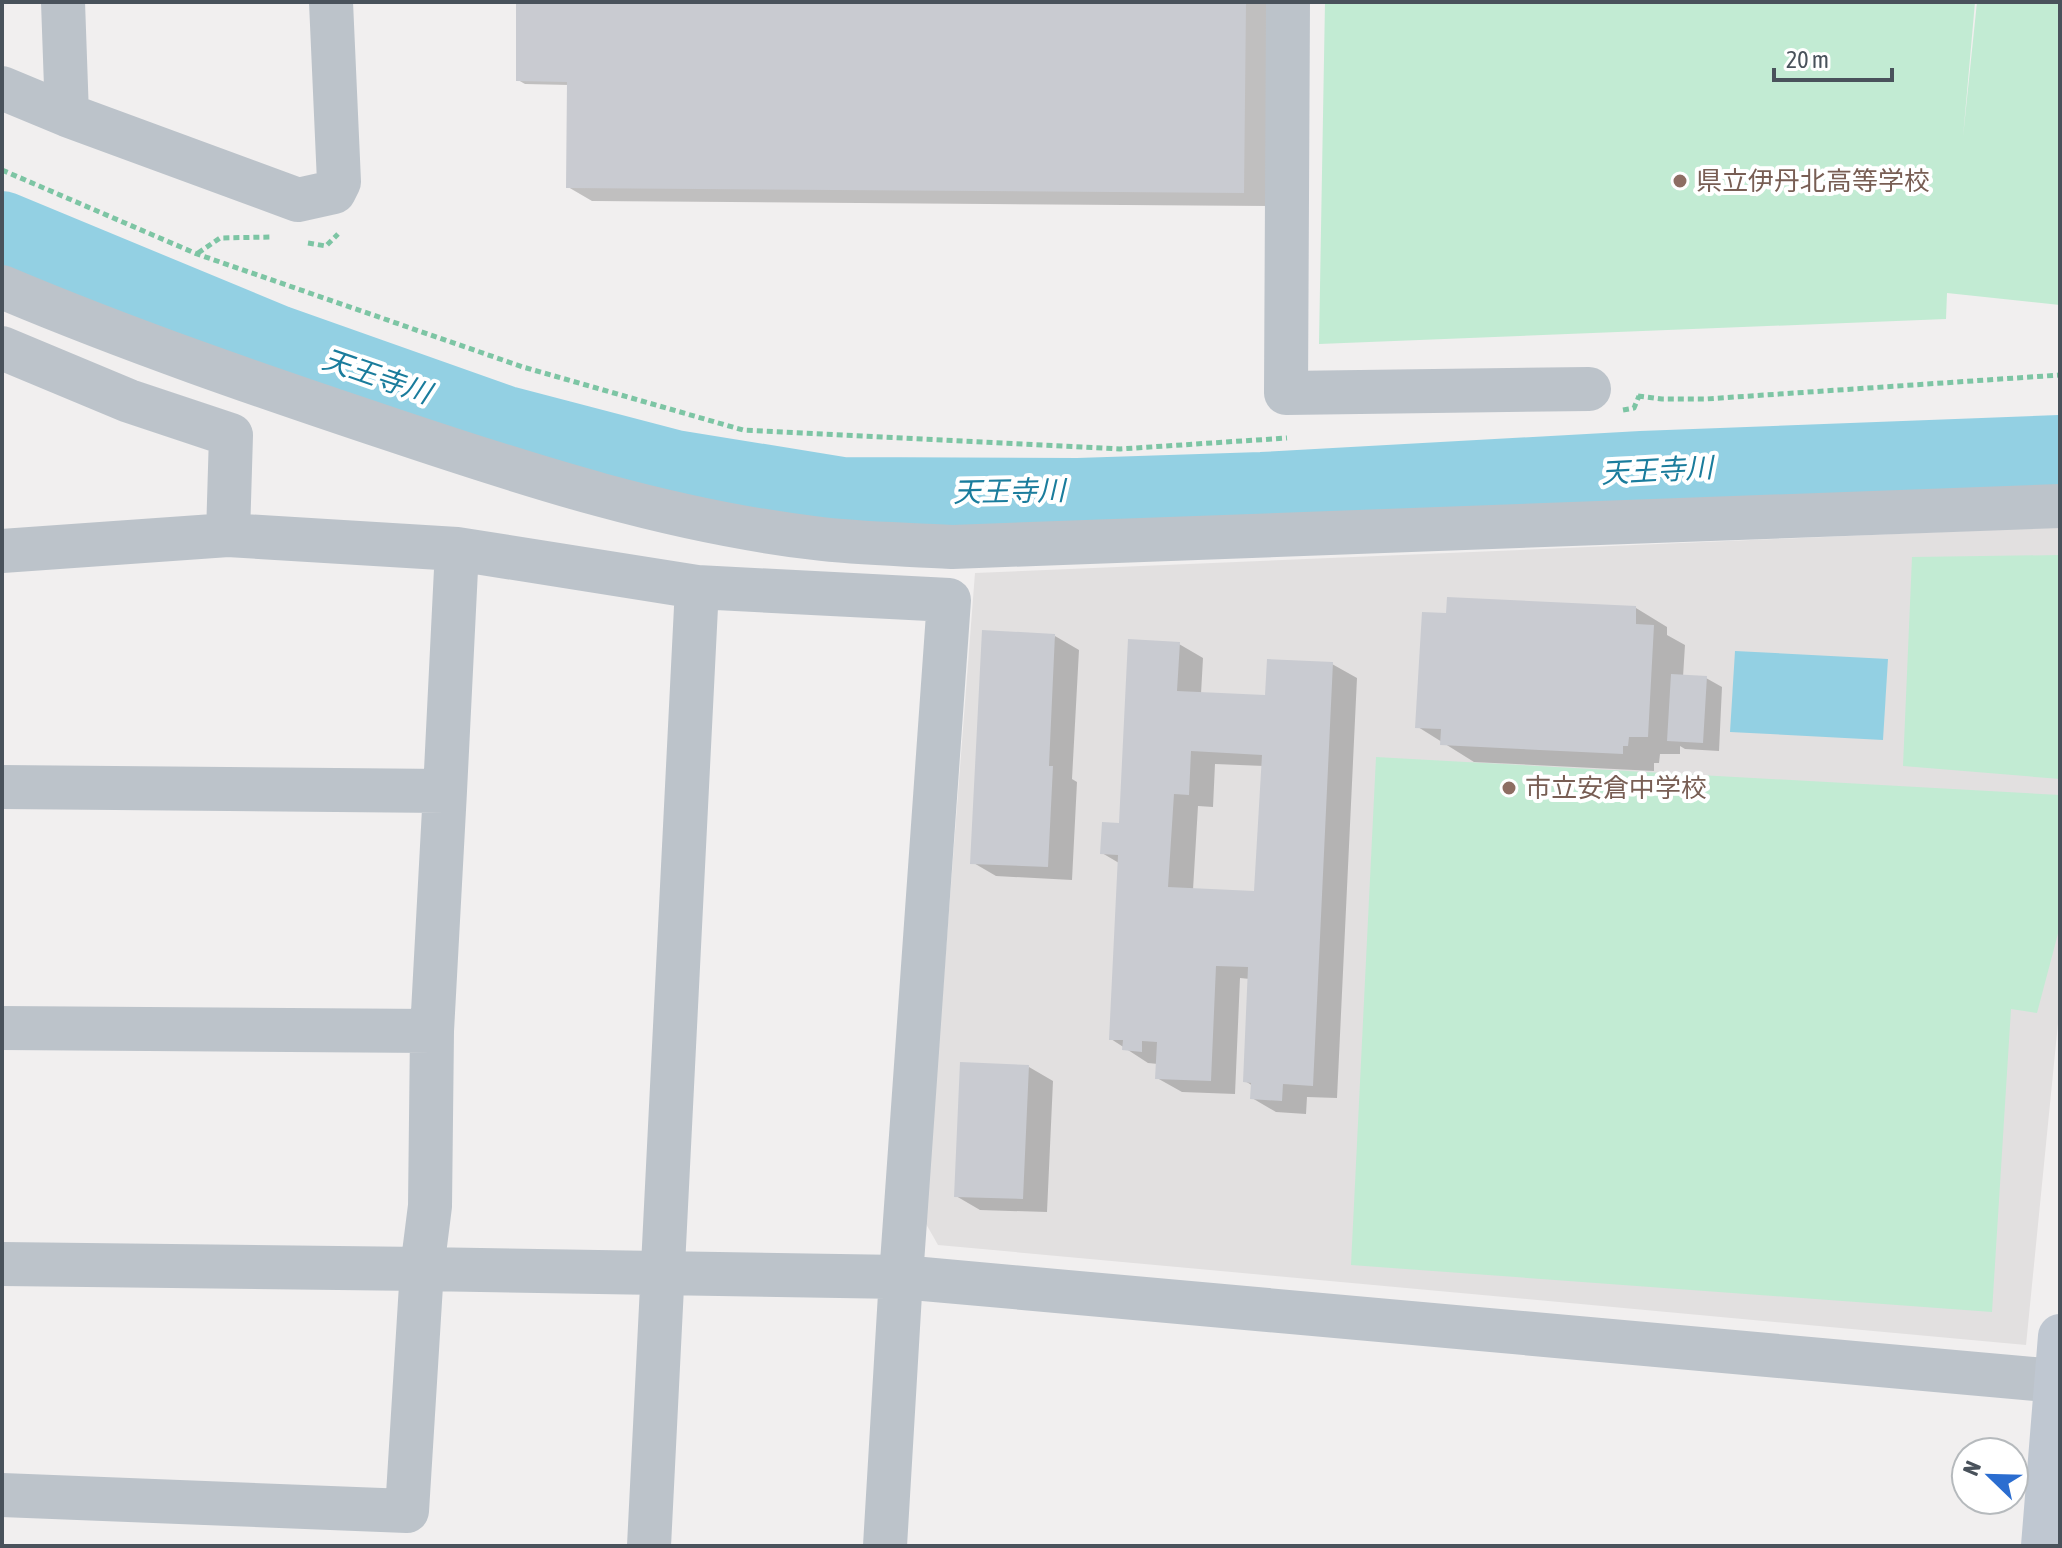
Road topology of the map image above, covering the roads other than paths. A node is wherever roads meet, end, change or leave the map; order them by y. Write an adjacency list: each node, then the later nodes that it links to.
1 (63, 2): 5 (street)
2 (331, 2): 5 (street)
3 (1288, 2): 8 (street)
4 (2, 88): 5 (street)
5 (67, 115)
6 (2, 287): 9 (street)
7 (2, 348): 10 (street)
8 (1605, 400)
9 (2060, 506)
10 (228, 535): 11 (street); 12 (street)
11 (457, 549): 13 (street); 15 (street)
12 (2, 551)
13 (697, 587): 20 (street); 21 (street)
14 (2, 787): 15 (street)
15 (445, 791): 17 (street)
16 (2, 1028): 17 (street)
17 (432, 1031): 19 (street)
18 (2, 1264): 19 (street)
19 (422, 1269): 20 (street); 25 (street)
20 (663, 1273): 21 (street); 27 (street)
21 (901, 1277): 23 (street); 26 (street)
22 (2060, 1336): 23 (street)
23 (2056, 1381): 28 (street)
24 (2, 1495): 25 (street)
25 (408, 1528)
26 (893, 1545)
27 (649, 1546)
28 (2043, 1546)

